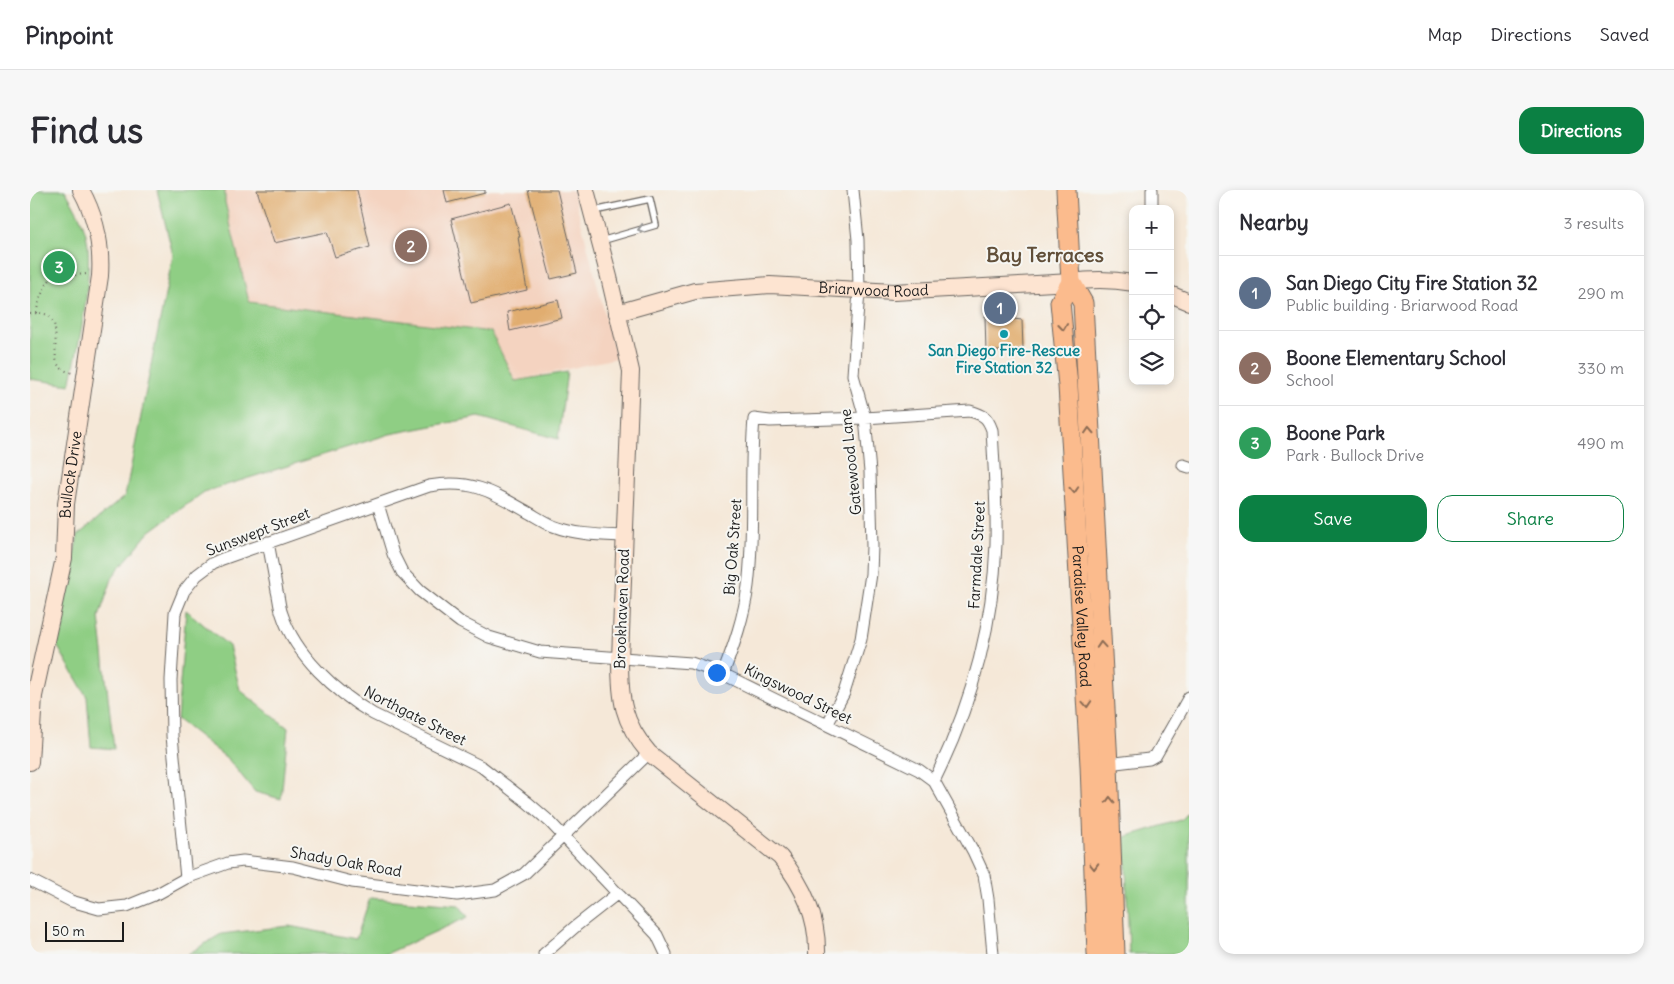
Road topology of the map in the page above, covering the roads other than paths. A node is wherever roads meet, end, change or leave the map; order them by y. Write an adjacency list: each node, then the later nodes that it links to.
1 (80, 190): 24 (street, Bullock Drive)
2 (586, 190): 7 (street, Brookhaven Road)
3 (853, 190): 11 (street, Gatewood Lane)
4 (1066, 190): 9 (main road, Paradise Valley Road)
5 (1152, 190): 6 (street)
6 (1152, 205)
7 (592, 211): 8 (street, Brookhaven Road); 8 (lane, one-way to 8)
8 (600, 241): 14 (street, Brookhaven Road)
9 (1072, 282): 10 (street, Briarwood Road); 11 (street, Briarwood Road); 25 (main road, Paradise Valley Road, one-way to 9); 35 (main road, Paradise Valley Road, one-way to 35)
10 (1129, 282)
11 (859, 291): 14 (street, Briarwood Road); 15 (street, Gatewood Lane)
12 (1172, 295): 13 (street)
13 (1189, 302)
14 (617, 313): 17 (street, Brookhaven Road)
15 (865, 418): 20 (street, Big Oak Street); 22 (street, Gatewood Lane); 26 (street, Farmdale Street)
16 (378, 504): 17 (street, Sunswept Street); 18 (street, Sunswept Street); 19 (street, Kingswood Street)
17 (625, 536): 19 (street, Brookhaven Road)
18 (268, 542): 27 (street, Northgate Street); 28 (street, Sunswept Street)
19 (620, 659): 20 (street, Kingswood Street); 23 (street, Brookhaven Road)
20 (723, 674): 22 (street, Kingswood Street)
21 (1189, 697): 25 (street)
22 (827, 725): 26 (street, Kingswood Street)
23 (649, 753): 27 (street, Shady Oak Road); 33 (street, Brookhaven Road)
24 (30, 762)
25 (1108, 764): 36 (main road, Paradise Valley Road, one-way to 25)
26 (934, 781): 34 (street, Kingswood Street)
27 (564, 836): 28 (street, Shady Oak Road); 30 (street, Northgate Street)
28 (186, 878): 29 (street, Shady Oak Road)
29 (30, 880)
30 (618, 893): 31 (street); 32 (street, Northgate Street)
31 (544, 954)
32 (666, 954)
33 (817, 954)
34 (993, 954)
35 (1097, 954)
36 (1115, 954)

